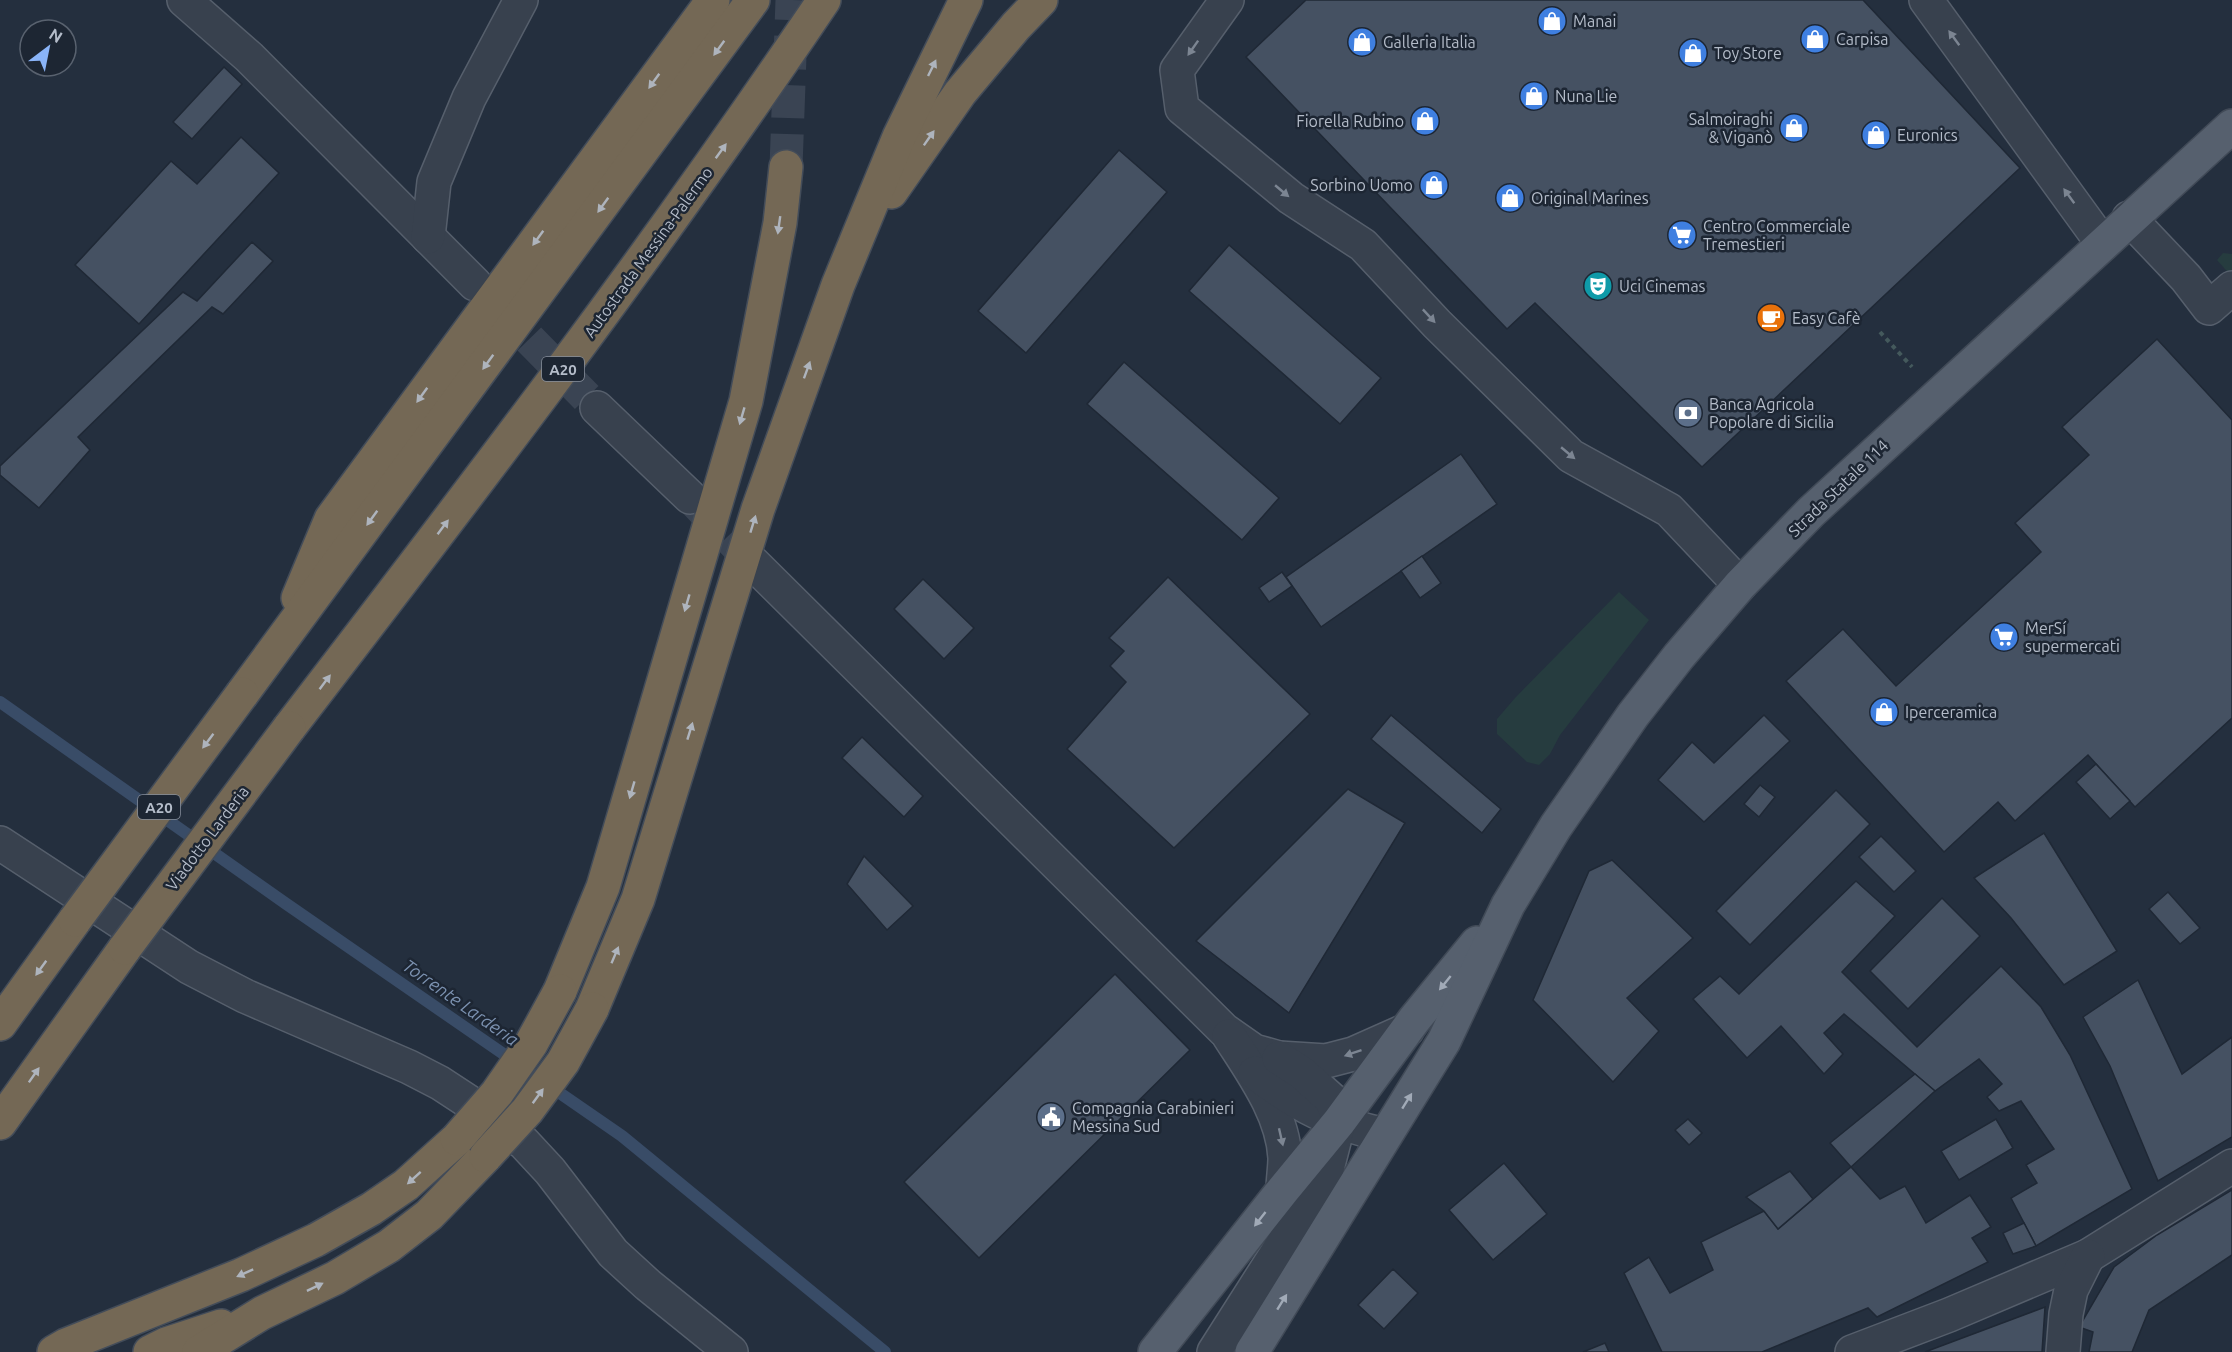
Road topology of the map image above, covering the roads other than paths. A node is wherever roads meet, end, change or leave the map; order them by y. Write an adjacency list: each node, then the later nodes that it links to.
1 (184, 0): 13 (street)
2 (521, 0): 13 (street)
3 (713, 0): 22 (highway, one-way to 22)
4 (753, 0): 22 (highway, A20, one-way to 22)
5 (824, 0): 23 (highway, Autostrada Messina-Palermo / A20, one-way to 5)
6 (966, 0): 14 (highway, one-way to 6)
7 (1041, 0): 14 (highway, one-way to 7)
8 (1227, 0): 21 (street, one-way to 21)
9 (1926, 0): 15 (street, one-way to 9)
10 (2232, 126): 12 (main road, Strada Statale 114)
11 (786, 166): 36 (highway, one-way to 36, bridge)
12 (2129, 218): 15 (main road, Strada Statale 114); 17 (street)
13 (428, 237): 16 (street)
14 (858, 237): 35 (highway, one-way to 14, bridge)
15 (2103, 244): 21 (main road, Strada Statale 114)
16 (475, 284)
17 (2232, 288)
18 (597, 408): 19 (street)
19 (690, 497)
20 (753, 563): 28 (street)
21 (1740, 585): 25 (main road, Strada Statale 114)
22 (278, 646): 26 (highway, A20, one-way to 26, bridge)
23 (289, 728): 30 (highway, Viadotto Larderia / A20, one-way to 23, bridge)
24 (0, 843): 39 (street)
25 (1508, 905): 27 (main road, one-way to 27); 31 (main road, one-way to 25)
26 (0, 1024)
27 (1407, 1030): 28 (street, one-way to 28); 29 (main road)
28 (1265, 1064): 29 (street); 33 (street, one-way to 33)
29 (1339, 1122): 31 (street); 33 (main road); 41 (street)
30 (0, 1123)
31 (1385, 1135): 42 (main road, one-way to 31)
32 (2232, 1166): 34 (street)
33 (1283, 1190): 40 (main road, one-way to 40)
34 (2088, 1256): 43 (street); 44 (street)
35 (262, 1313): 37 (highway); 38 (highway)
36 (54, 1352)
37 (150, 1352)
38 (199, 1352)
39 (731, 1352)
40 (1155, 1352)
41 (1214, 1352)
42 (1252, 1352)
43 (1852, 1352)
44 (2063, 1352)

